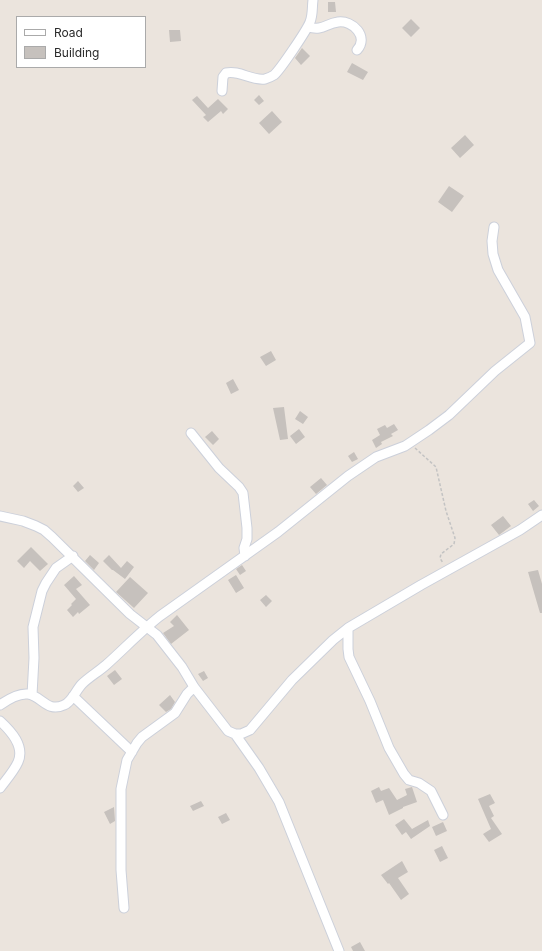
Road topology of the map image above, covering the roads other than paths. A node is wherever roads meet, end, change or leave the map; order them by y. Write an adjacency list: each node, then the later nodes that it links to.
1 (313, 0): 2 (street)
2 (308, 27): 3 (street); 4 (street)
3 (357, 50)
4 (222, 91)
5 (494, 227): 10 (street)
6 (191, 433): 10 (street)
7 (542, 515): 12 (street)
8 (0, 516): 9 (street)
9 (73, 556): 11 (street); 16 (street)
10 (245, 556): 11 (street)
11 (147, 626): 15 (street); 17 (street)
12 (348, 628): 13 (street); 14 (street)
13 (333, 640): 14 (street); 20 (street)
14 (348, 649): 23 (street)
15 (194, 687): 20 (street); 21 (street)
16 (32, 695): 17 (street); 18 (street)
17 (73, 696): 21 (street)
18 (0, 705)
19 (0, 721): 22 (street)
20 (235, 734): 25 (street)
21 (132, 752): 24 (street)
22 (0, 788)
23 (444, 815)
24 (124, 908)
25 (339, 951)

